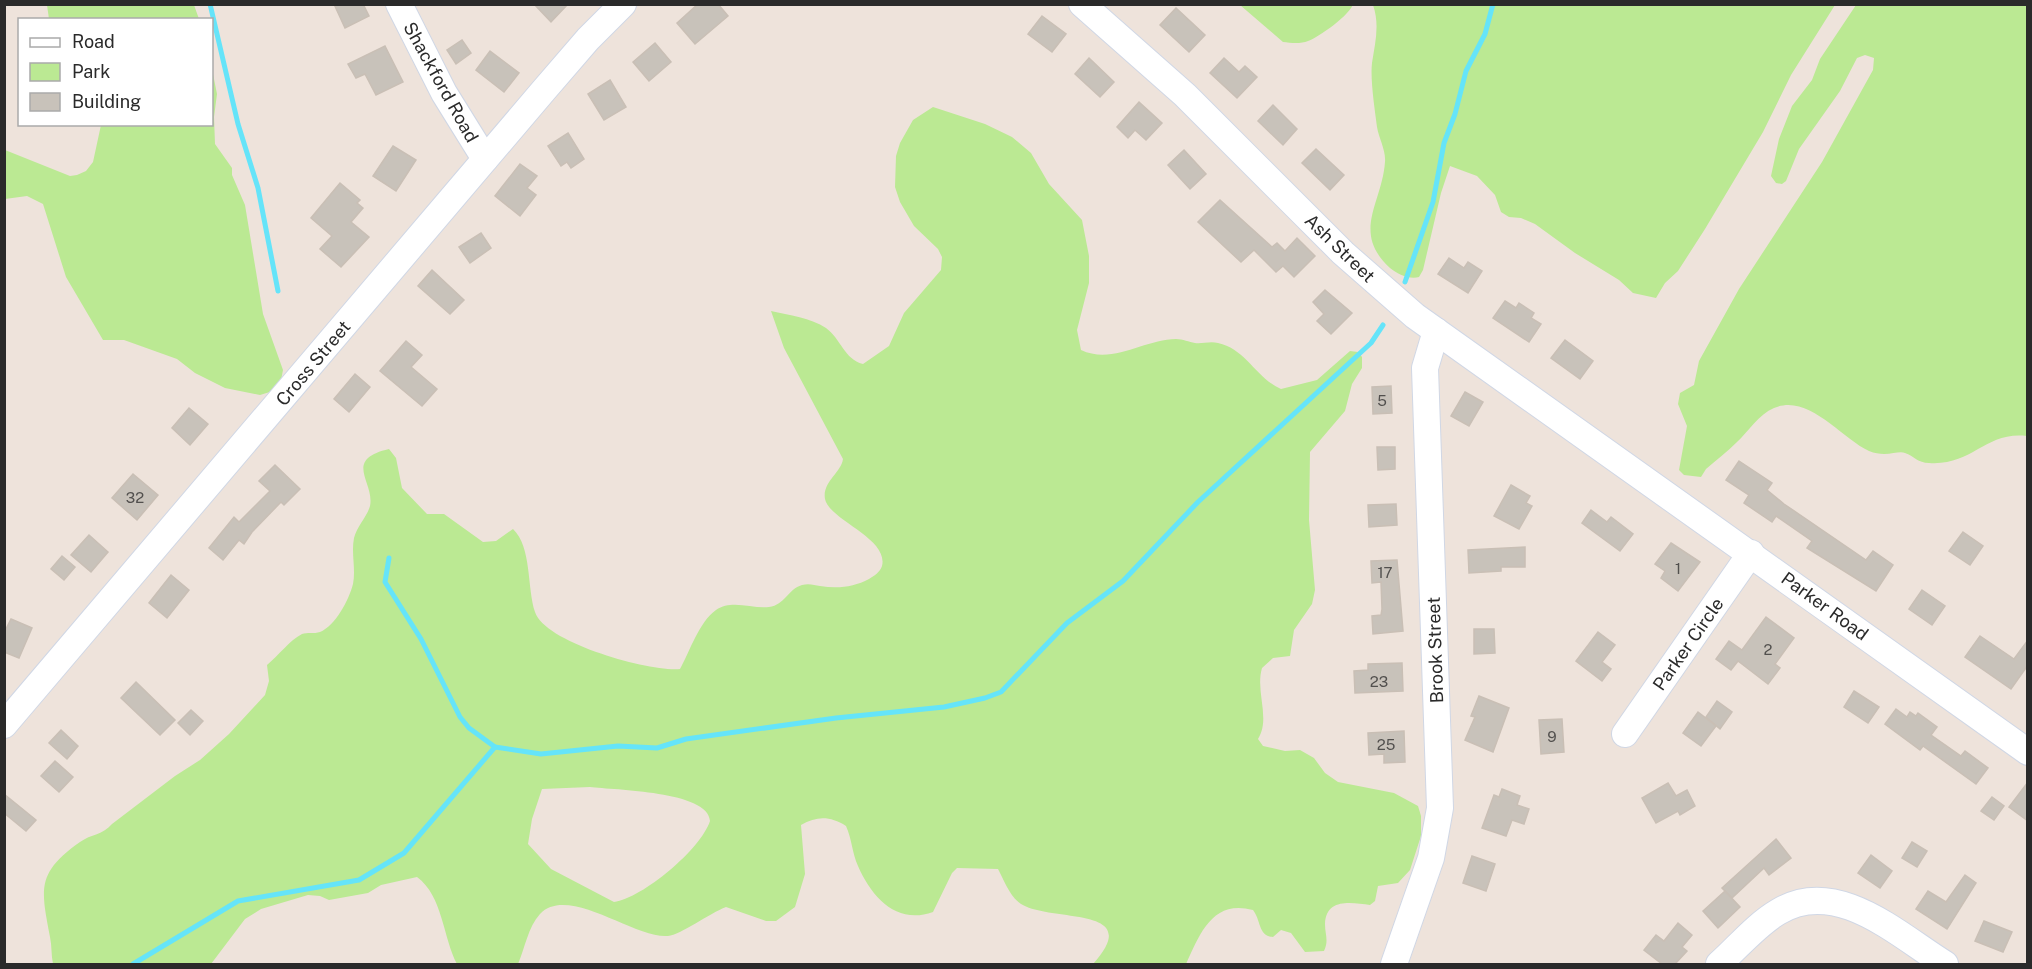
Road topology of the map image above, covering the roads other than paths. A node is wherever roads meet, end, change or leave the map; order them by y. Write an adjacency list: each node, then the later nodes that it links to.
1 (399, 4): 4 (street, Shackford Road)
2 (624, 4): 4 (street, Cross Street)
3 (1082, 4): 5 (street, Ash Street)
4 (485, 159): 8 (street, Cross Street)
5 (1436, 331): 6 (street, Ash Street); 11 (street, Brook Street)
6 (1621, 464): 7 (street, Parker Road)
7 (1751, 553): 9 (street, Parker Circle); 10 (street, Parker Road)
8 (4, 725)
9 (1625, 734)
10 (2028, 752)
11 (1394, 964)
12 (1719, 964): 13 (street)
13 (1945, 964)

